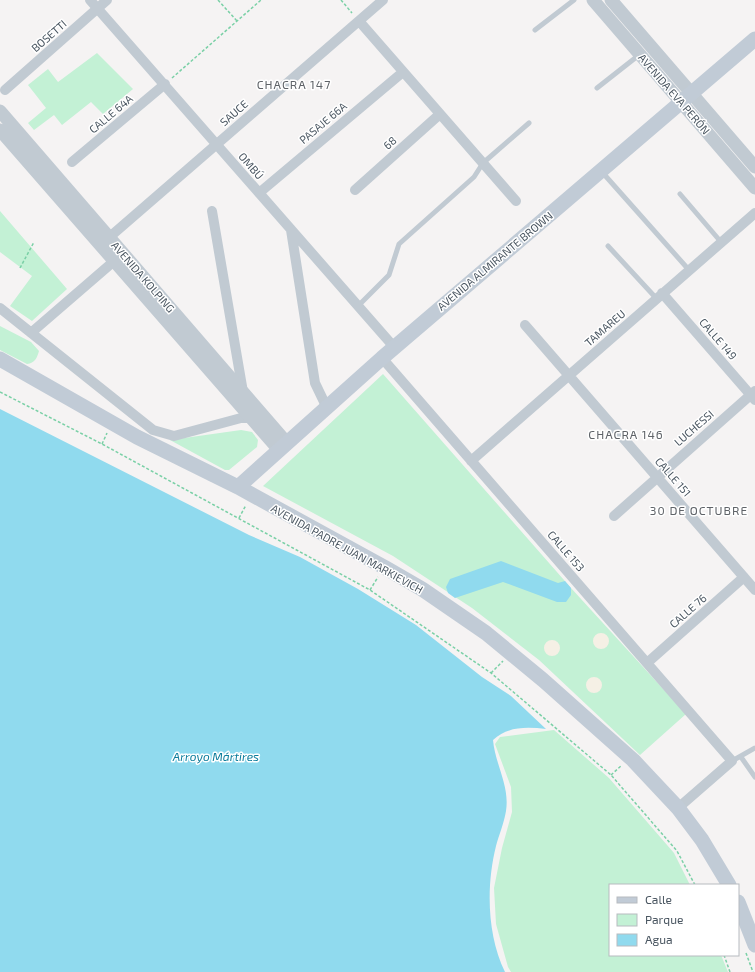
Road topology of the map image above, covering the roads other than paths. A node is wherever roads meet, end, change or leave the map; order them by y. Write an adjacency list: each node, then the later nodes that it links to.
1 (90, 0): 7 (street, OMBÚ)
2 (108, 0): 7 (street, BOSETTI)
3 (383, 0): 8 (street, SAUCE)
4 (574, 0): 9 (lane)
5 (592, 0): 11 (street, AVENIDA EVA PERÓN)
6 (611, 0): 16 (street, AVENIDA EVA PERÓN)
7 (98, 9): 13 (street, OMBÚ); 15 (street, BOSETTI)
8 (359, 21): 12 (street); 21 (street, SAUCE)
9 (535, 30)
10 (755, 39): 16 (main road, AVENIDA ALMIRANTE BROWN)
11 (640, 54): 14 (lane); 16 (street, AVENIDA EVA PERÓN)
12 (403, 72): 18 (street); 28 (street, PASAJE 66A)
13 (165, 84): 21 (street, OMBÚ); 22 (street, CALLE 64A)
14 (597, 88)
15 (5, 90)
16 (687, 98): 24 (street, AVENIDA EVA PERÓN); 25 (main road, AVENIDA ALMIRANTE BROWN); 26 (street, AVENIDA EVA PERÓN)
17 (0, 111): 34 (street, AVENIDA KOLPING)
18 (440, 114): 23 (street); 27 (street, 68)
19 (529, 123): 23 (lane)
20 (0, 130): 34 (street, AVENIDA KOLPING)
21 (217, 144): 28 (street, OMBÚ); 34 (street, SAUCE)
22 (72, 162)
23 (483, 164): 30 (street); 40 (lane)
24 (755, 167)
25 (601, 171): 38 (lane); 44 (main road, AVENIDA ALMIRANTE BROWN)
26 (755, 188)
27 (355, 190)
28 (259, 192): 33 (street, OMBÚ)
29 (680, 194): 35 (lane)
30 (516, 201)
31 (212, 211): 48 (street)
32 (755, 213): 35 (street, TAMAREU)
33 (291, 230): 40 (street, OMBÚ); 50 (street)
34 (105, 241): 37 (street, AVENIDA KOLPING)
35 (721, 242): 38 (street, TAMAREU)
36 (608, 246): 39 (lane)
37 (119, 257): 43 (street); 48 (street, AVENIDA KOLPING); 51 (street, AVENIDA KOLPING)
38 (689, 270): 39 (street, TAMAREU)
39 (659, 296): 47 (street, TAMAREU); 49 (street, CALLE 149)
40 (358, 306): 44 (street, OMBÚ)
41 (0, 308): 43 (street)
42 (525, 325): 47 (street, CALLE 151)
43 (32, 332): 51 (street)
44 (394, 347): 45 (main road, AVENIDA ALMIRANTE BROWN)
45 (382, 358): 50 (main road, AVENIDA ALMIRANTE BROWN); 53 (street, CALLE 153)
46 (0, 359): 55 (main road, AVENIDA PADRE JUAN MARKIEVICH)
47 (569, 376): 53 (street, TAMAREU); 54 (street, CALLE 151)
48 (243, 392): 52 (street, AVENIDA KOLPING)
49 (753, 395): 54 (street, LUCHESSI)
50 (327, 408): 52 (main road, AVENIDA ALMIRANTE BROWN)
51 (251, 418): 52 (street, AVENIDA KOLPING)
52 (283, 446): 55 (main road, AVENIDA ALMIRANTE BROWN)
53 (471, 461): 59 (street, CALLE 153)
54 (657, 477): 56 (street, LUCHESSI); 57 (street, CALLE 151)
55 (238, 487): 63 (main road, AVENIDA PADRE JUAN MARKIEVICH)
56 (614, 516)
57 (744, 577): 58 (street, CALLE 151); 59 (street, CALLE 76)
58 (755, 590)
59 (647, 663): 61 (street, CALLE 153)
60 (755, 748): 61 (lane)
61 (736, 759): 62 (lane); 63 (street)
62 (755, 777)
63 (678, 808): 64 (main road, AVENIDA PADRE JUAN MARKIEVICH)
64 (728, 884)
65 (739, 905): 66 (main road)
66 (755, 945)

